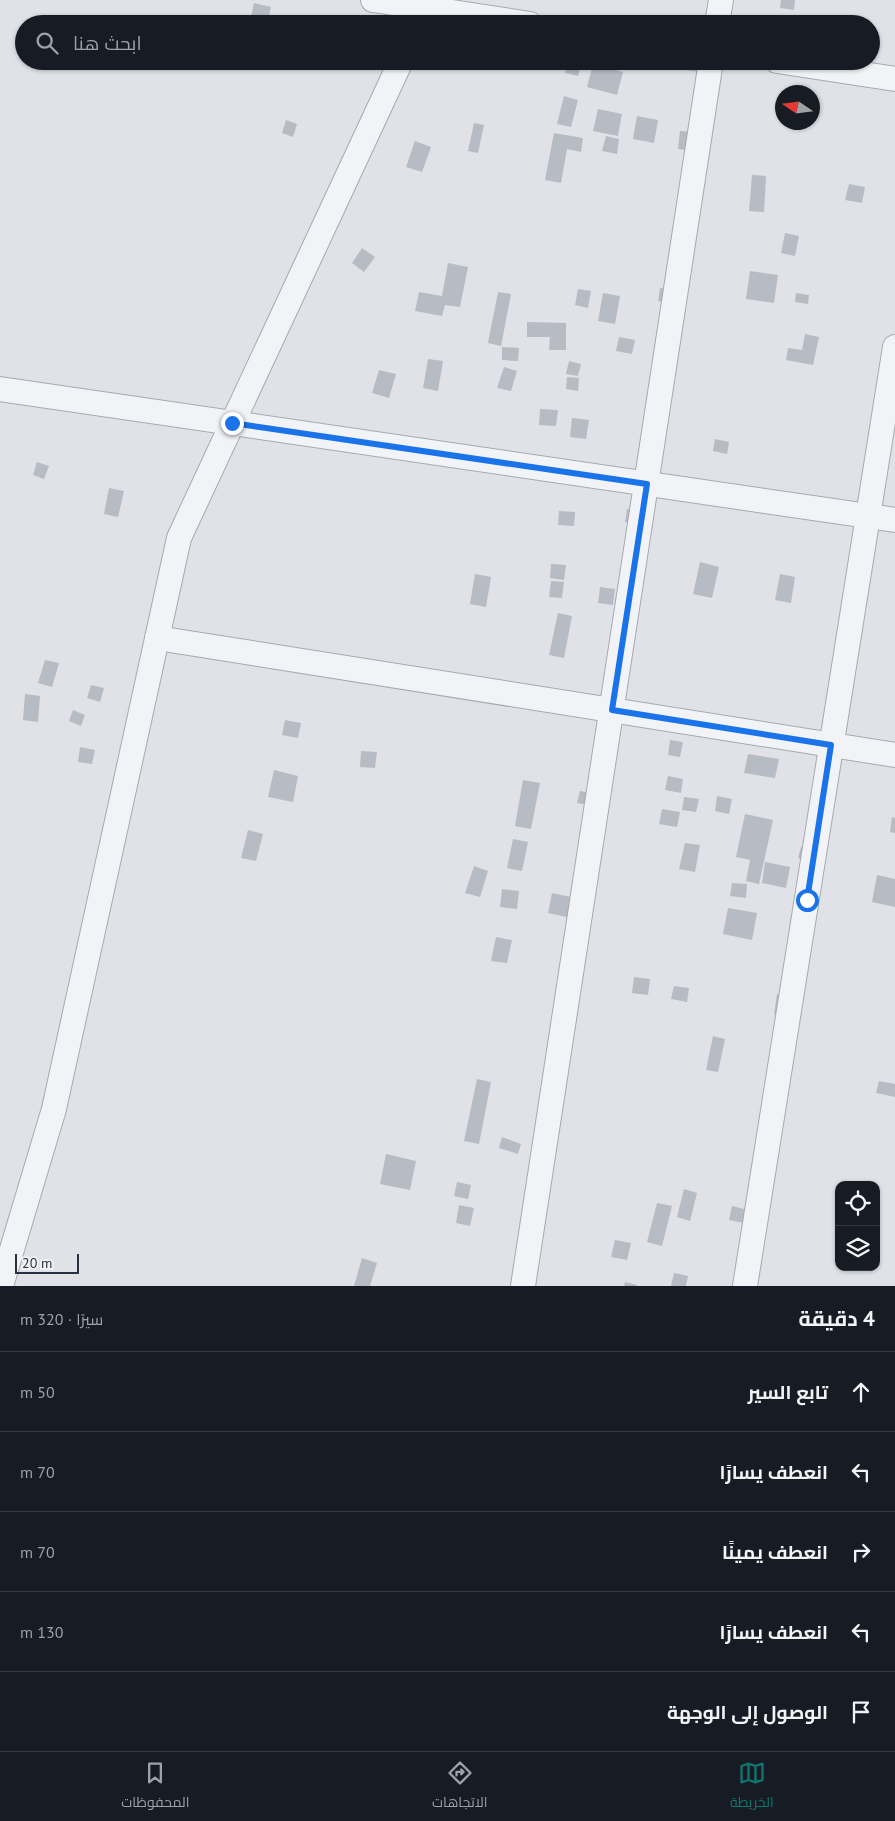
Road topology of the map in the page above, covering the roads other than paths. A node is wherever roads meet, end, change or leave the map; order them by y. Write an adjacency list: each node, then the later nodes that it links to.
1 (373, 0): 3 (street)
2 (721, 0): 5 (street)
3 (425, 11): 4 (street)
4 (457, 15)
5 (718, 15)
6 (397, 70): 12 (street)
7 (711, 70): 13 (street)
8 (836, 70): 9 (street)
9 (895, 79)
10 (895, 347): 14 (street)
11 (0, 389): 12 (street)
12 (232, 423): 13 (street); 16 (street)
13 (647, 484): 14 (street); 17 (street)
14 (868, 516): 15 (street); 18 (street)
15 (895, 520)
16 (157, 638): 17 (street); 20 (street)
17 (612, 710): 18 (street); 21 (street)
18 (831, 745): 19 (street); 22 (street)
19 (895, 755)
20 (1, 1286)
21 (524, 1286)
22 (745, 1286)

